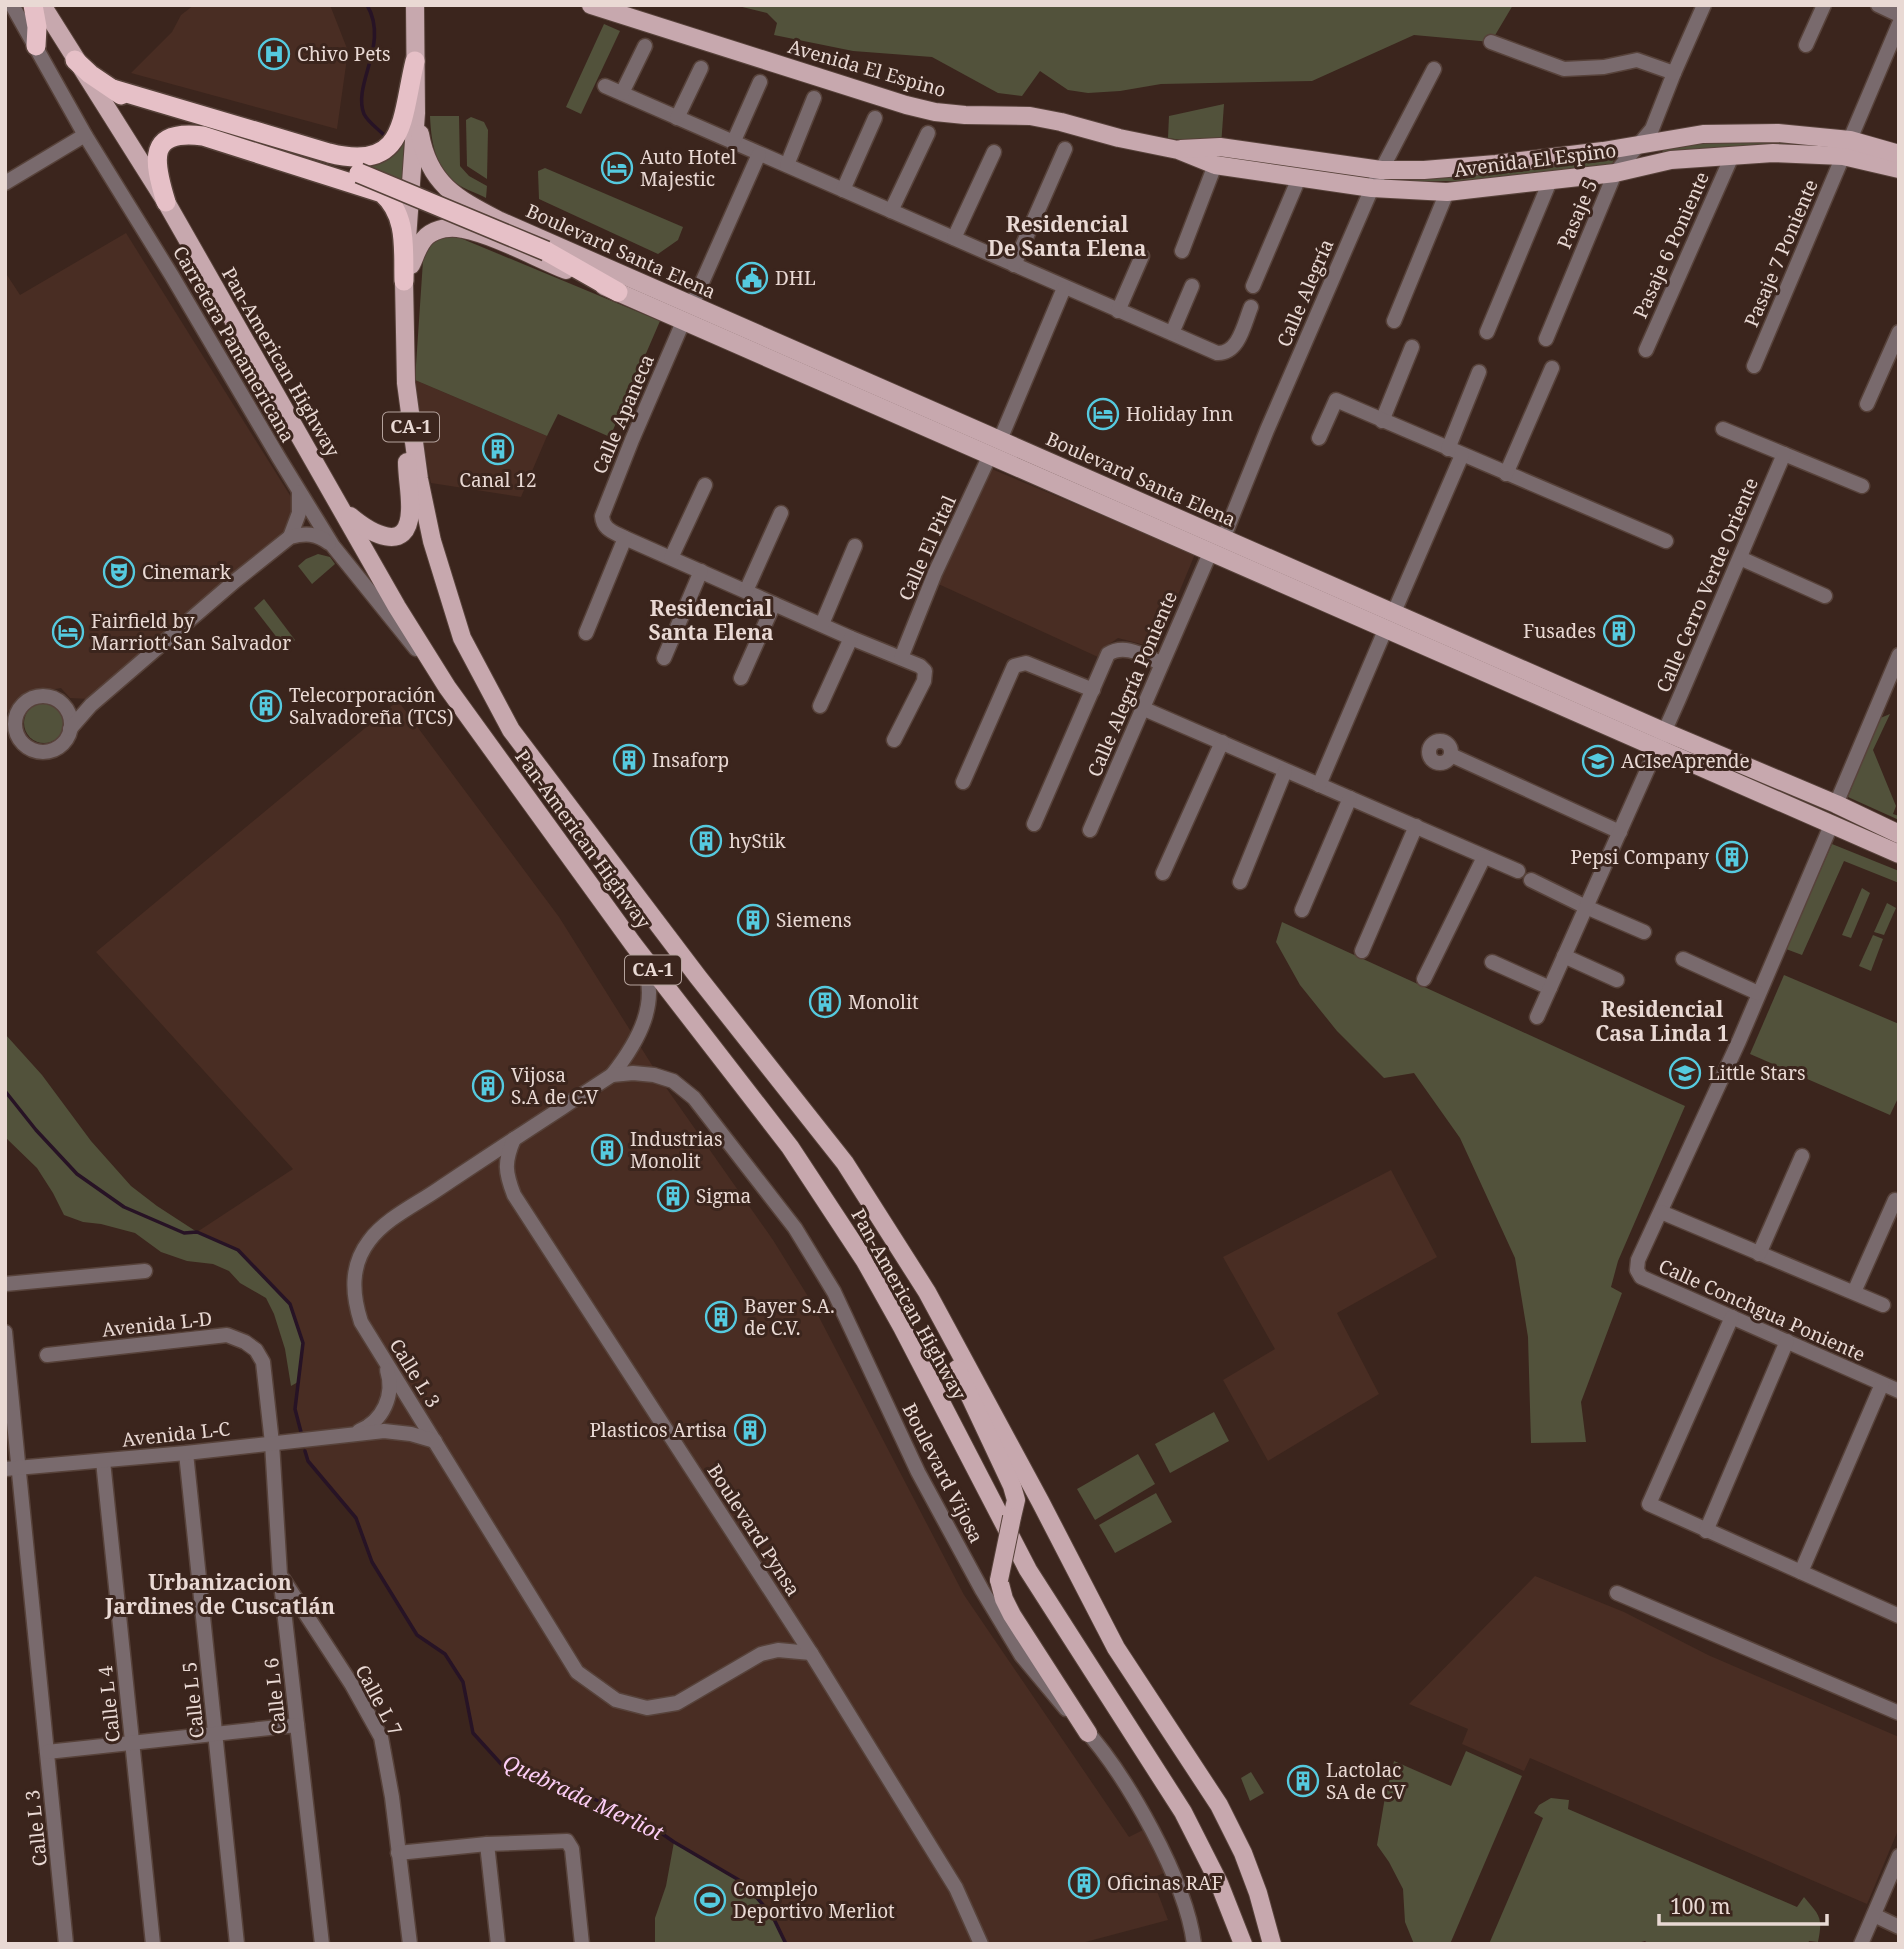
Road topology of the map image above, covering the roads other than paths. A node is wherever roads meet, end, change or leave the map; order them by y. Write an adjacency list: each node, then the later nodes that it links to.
1 (12, 5): 13 (street, Carretera Panamericana)
2 (33, 5): 13 (highway)
3 (42, 5): 15 (main road, Pan-American Highway / CA-1)
4 (591, 5): 34 (main road, Avenida El Espino)
5 (1824, 5): 12 (street)
6 (1878, 5): 9 (street)
7 (1698, 7): 19 (street, Pasaje 5)
8 (417, 9): 16 (main road, Pan-American Highway / CA-1)
9 (1899, 15)
10 (1899, 24): 32 (street, Pasaje 7 Poniente)
11 (1491, 42): 19 (street)
12 (1806, 45)
13 (36, 46): 29 (street, Carretera Panamericana)
14 (645, 46): 23 (street)
15 (75, 60): 22 (highway); 50 (main road, Pan-American Highway / CA-1)
16 (415, 61): 22 (highway); 25 (main road, Pan-American Highway / CA-1)
17 (701, 68): 26 (street)
18 (1434, 69): 42 (street, Calle Alegría)
19 (1674, 73): 31 (street, Pasaje 5)
20 (760, 82): 30 (street)
21 (605, 86): 23 (street)
22 (113, 89): 60 (highway, bridge)
23 (622, 93): 26 (street)
24 (814, 98): 39 (street)
25 (415, 113): 56 (main road, Pan-American Highway / CA-1); 61 (main road, Boulevard Santa Elena)
26 (677, 118): 30 (street)
27 (876, 118): 48 (street)
28 (928, 133): 51 (street)
29 (85, 135): 46 (street); 86 (street, Carretera Panamericana)
30 (733, 143): 36 (street)
31 (1641, 144): 32 (main road, Avenida El Espino); 42 (main road, Avenida El Espino); 43 (street, Pasaje 5)
32 (1847, 148): 37 (main road, Avenida El Espino); 38 (main road, Avenida El Espino); 41 (main road, Avenida El Espino); 72 (street, Pasaje 7 Poniente)
33 (1065, 149): 55 (street)
34 (1178, 149): 40 (main road, Avenida El Espino); 42 (main road, Avenida El Espino)
35 (994, 152): 52 (street)
36 (759, 154): 39 (street); 61 (street)
37 (1899, 155)
38 (1732, 156): 43 (main road, Avenida El Espino); 71 (street, Pasaje 6 Poniente)
39 (787, 165): 48 (street)
40 (1215, 165): 44 (main road, Avenida El Espino); 53 (street)
41 (1899, 169)
42 (1381, 170): 47 (street, Calle Alegría)
43 (1615, 173): 45 (main road, Avenida El Espino); 69 (street, Pasaje 5)
44 (1299, 178): 47 (main road, Avenida El Espino); 58 (street)
45 (1550, 181): 49 (main road, Avenida El Espino); 66 (street)
46 (5, 183)
47 (1372, 188): 49 (main road, Avenida El Espino); 92 (street, Calle Alegría)
48 (843, 190): 51 (street)
49 (1447, 192): 64 (street)
50 (166, 202): 56 (highway); 87 (main road, Pan-American Highway / CA-1)
51 (891, 211): 52 (street)
52 (954, 238): 55 (street)
53 (1182, 251)
54 (1142, 256): 63 (street)
55 (1014, 265): 59 (street)
56 (404, 281): 60 (main road, Boulevard Santa Elena); 75 (main road, Pan-American Highway / CA-1)
57 (1192, 286): 68 (street)
58 (1252, 286)
59 (1064, 288): 63 (street); 80 (street, Calle El Pital)
60 (618, 292): 65 (main road, Boulevard Santa Elena)
61 (692, 305): 80 (main road, Boulevard Santa Elena)
62 (1251, 307): 68 (street)
63 (1118, 311): 68 (street)
64 (1394, 321)
65 (683, 322): 80 (main road, Boulevard Santa Elena); 91 (street, Calle Apaneca)
66 (1487, 332)
67 (1899, 332): 76 (street)
68 (1172, 333)
69 (1546, 339)
70 (1412, 347): 77 (street)
71 (1646, 350)
72 (1754, 366)
73 (1552, 368): 83 (street)
74 (1479, 372): 81 (street)
75 (408, 402): 87 (main road); 163 (main road, Pan-American Highway / CA-1)
76 (1867, 404)
77 (1382, 421): 79 (street); 81 (street)
78 (1723, 429): 82 (street)
79 (1319, 438)
80 (995, 448): 89 (main road, Boulevard Santa Elena); 92 (main road, Boulevard Santa Elena); 110 (street, Calle El Pital)
81 (1455, 452): 83 (street); 104 (street)
82 (1784, 454): 85 (street); 98 (street, Calle Cerro Verde Oriente)
83 (1506, 474): 93 (street)
84 (705, 485): 97 (street)
85 (1863, 486)
86 (299, 490): 90 (street); 94 (street, Carretera Panamericana)
87 (340, 506): 113 (main road, Pan-American Highway / CA-1)
88 (781, 513): 101 (street)
89 (1161, 530): 92 (main road); 96 (main road, Boulevard Santa Elena)
90 (290, 537): 94 (street); 116 (street)
91 (625, 538): 97 (street); 106 (street)
92 (1223, 539): 99 (main road, Boulevard Santa Elena)
93 (1666, 541)
94 (333, 545): 113 (street, Carretera Panamericana)
95 (855, 546): 105 (street)
96 (1210, 552): 99 (main road); 104 (main road, Boulevard Santa Elena); 111 (street, Calle Alegría Poniente)
97 (671, 558): 100 (street)
98 (1740, 558): 102 (street); 121 (street, Calle Cerro Verde Oriente)
99 (1273, 560): 104 (main road, Boulevard Santa Elena)
100 (701, 571): 101 (street); 109 (street)
101 (746, 591): 103 (street)
102 (1825, 596)
103 (774, 604): 105 (street); 112 (street)
104 (1390, 620): 121 (main road, Boulevard Santa Elena); 126 (street)
105 (822, 624): 107 (street)
106 (586, 633)
107 (851, 638): 110 (street); 117 (street)
108 (1899, 655): 129 (street)
109 (664, 658)
110 (901, 658): 120 (street)
111 (1161, 663): 114 (street); 118 (street, Calle Alegría Poniente)
112 (741, 678)
113 (447, 687): 145 (main road, Pan-American Highway / CA-1)
114 (1093, 690): 125 (street); 131 (street)
115 (61, 702): 116 (street); 119 (street); 119 (street)
116 (90, 705): 119 (street)
117 (820, 706)
118 (1142, 708): 122 (street); 133 (street, Calle Alegría Poniente)
119 (70, 729)
120 (894, 740)
121 (1661, 740): 127 (main road, Boulevard Santa Elena); 129 (main road, Boulevard Santa Elena); 134 (street, Calle Cerro Verde Oriente)
122 (1222, 742): 124 (street); 139 (street)
123 (1451, 755): 134 (street)
124 (1285, 771): 126 (street); 141 (street)
125 (963, 782)
126 (1319, 785): 128 (street)
127 (1754, 790): 129 (main road); 130 (main road, Boulevard Santa Elena)
128 (1350, 798): 132 (street); 143 (street)
129 (1836, 804): 135 (main road, Boulevard Santa Elena)
130 (1832, 823): 135 (main road); 136 (main road, Boulevard Santa Elena); 153 (street, Calle Conchgua Poniente)
131 (1034, 824)
132 (1416, 826): 137 (street); 146 (street)
133 (1090, 830)
134 (1620, 832): 142 (street, Calle Cerro Verde Oriente)
135 (1899, 836)
136 (1899, 855)
137 (1484, 857): 138 (street); 150 (street)
138 (1518, 871)
139 (1163, 873)
140 (1531, 880): 142 (street)
141 (1240, 882)
142 (1586, 908): 144 (street); 147 (street, Calle Cerro Verde Oriente)
143 (1302, 909)
144 (1644, 932)
145 (633, 944): 155 (street, Calle L 3); 206 (main road, Pan-American Highway / CA-1)
146 (1363, 951)
147 (1564, 956): 151 (street); 152 (street, Calle Cerro Verde Oriente)
148 (1683, 959): 153 (street)
149 (1492, 962): 152 (street)
150 (1424, 979)
151 (1617, 980)
152 (1550, 988): 154 (street, Calle Cerro Verde Oriente)
153 (1758, 993): 159 (street, Calle Conchgua Poniente)
154 (1537, 1017)
155 (612, 1075): 156 (street, Calle L 3); 187 (street, Boulevard Vijosa)
156 (515, 1138): 170 (street, Calle L 3); 184 (street, Boulevard Pynsa)
157 (1802, 1156): 160 (street)
158 (1895, 1200): 164 (street)
159 (1661, 1212): 160 (street); 166 (street, Calle Conchgua Poniente)
160 (1759, 1254): 164 (street)
161 (145, 1270): 162 (street)
162 (5, 1284)
163 (927, 1292): 187 (main road, bridge); 196 (main road, Pan-American Highway / CA-1)
164 (1854, 1292): 165 (street)
165 (1883, 1305)
166 (1732, 1317): 168 (street, Calle Conchgua Poniente); 179 (street)
167 (5, 1332): 178 (street, Calle L 3)
168 (1787, 1341): 171 (street, Calle Conchgua Poniente); 179 (street)
169 (47, 1355): 175 (street, Avenida L-D)
170 (384, 1360): 173 (street, Avenida L-C); 174 (street, Calle L 3)
171 (1882, 1384): 172 (street, Calle Conchgua Poniente); 180 (street)
172 (1899, 1391)
173 (351, 1434): 174 (street, Avenida L-C); 175 (street, Avenida L-C)
174 (435, 1441): 184 (street, Calle L 3)
175 (272, 1443): 176 (street, Avenida L-C); 181 (street, Calle L 6)
176 (186, 1453): 177 (street, Avenida L-C); 188 (street, Calle L 5)
177 (103, 1461): 178 (street, Avenida L-C); 189 (street, Calle L 4)
178 (12, 1469): 190 (street, Calle L 3)
179 (1706, 1531): 180 (street)
180 (1801, 1572): 183 (street)
181 (280, 1575): 186 (street, Calle L 6); 192 (street, Calle L 7)
182 (1617, 1593): 185 (street)
183 (1899, 1616)
184 (811, 1653): 204 (street, Boulevard Pynsa)
185 (1899, 1713)
186 (297, 1725): 188 (street); 200 (street, Calle L 6)
187 (1088, 1733): 205 (street, Boulevard Vijosa)
188 (215, 1734): 189 (street); 199 (street, Calle L 5)
189 (133, 1743): 190 (street); 198 (street, Calle L 4)
190 (47, 1752): 197 (street, Calle L 3)
191 (487, 1844): 192 (street); 202 (street); 203 (street)
192 (398, 1853): 201 (street, Calle L 7)
193 (1899, 1856): 194 (street)
194 (1874, 1915): 195 (street); 207 (street)
195 (1899, 1927)
196 (1273, 1940)
197 (66, 1944)
198 (153, 1944)
199 (237, 1944)
200 (322, 1944)
201 (410, 1944)
202 (498, 1944)
203 (582, 1944)
204 (981, 1944)
205 (1194, 1944)
206 (1243, 1944)
207 (1861, 1944)

